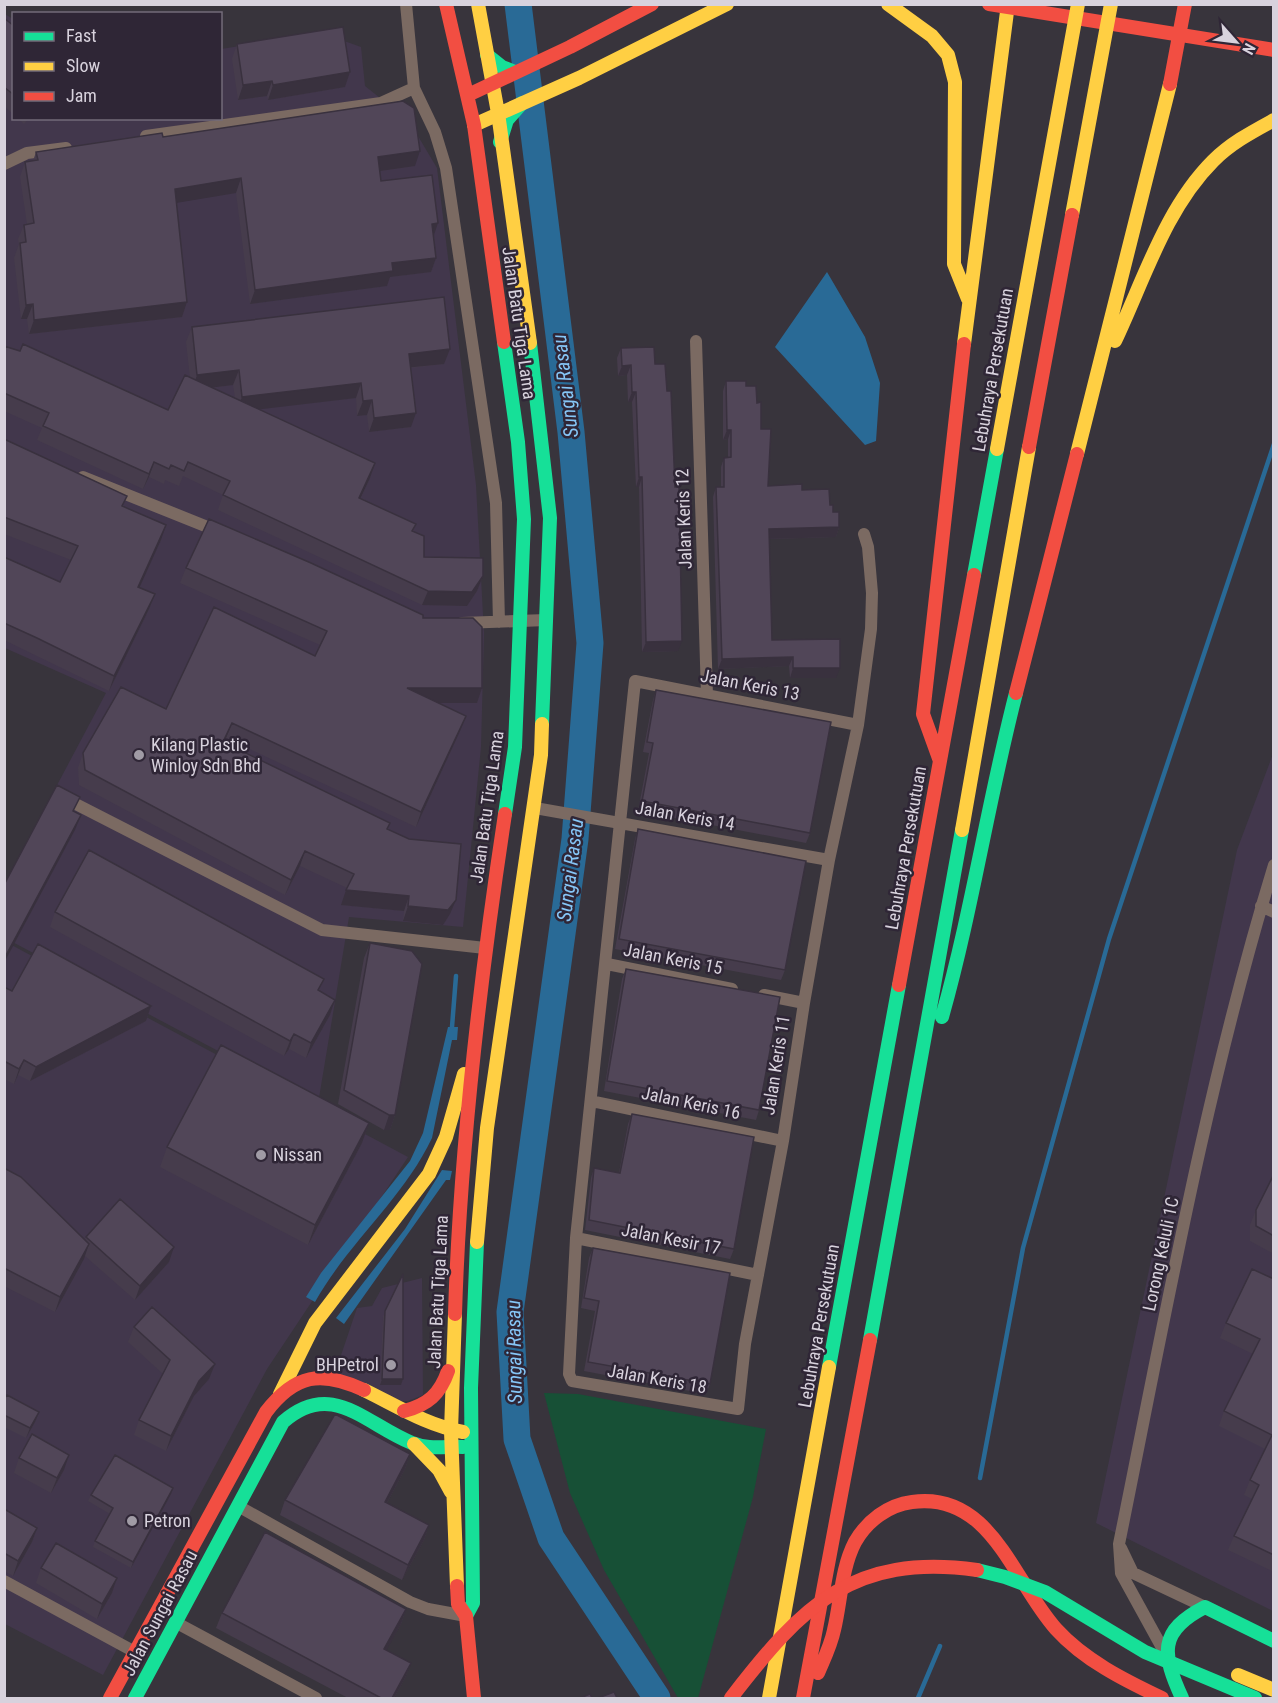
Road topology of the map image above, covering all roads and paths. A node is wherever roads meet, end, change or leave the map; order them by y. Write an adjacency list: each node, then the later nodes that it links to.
1 (406, 4): 17 (street)
2 (446, 4): 18 (main road, Jalan Batu Tiga Lama)
3 (478, 4): 14 (main road, Jalan Batu Tiga Lama)
4 (652, 4): 15 (main road)
5 (727, 4): 19 (main road)
6 (888, 4): 27 (main road)
7 (989, 4): 11 (main road)
8 (1078, 4): 39 (main road, Lebuhraya Persekutuan, bridge)
9 (1111, 4): 52 (main road, bridge)
10 (1185, 4): 12 (main road)
11 (1008, 6): 12 (main road); 27 (main road)
12 (1180, 35): 13 (main road); 29 (main road)
13 (1274, 50)
14 (487, 55): 15 (main road); 16 (main road, Jalan Batu Tiga Lama)
15 (508, 72): 16 (main road)
16 (493, 83): 18 (main road); 20 (main road, Jalan Batu Tiga Lama)
17 (414, 88): 23 (street); 35 (street)
18 (468, 95): 22 (main road, Jalan Batu Tiga Lama)
19 (516, 107): 20 (main road); 24 (main road)
20 (498, 113): 22 (main road); 24 (main road, Jalan Batu Tiga Lama)
21 (1274, 120): 29 (main road)
22 (474, 124): 34 (main road, Jalan Batu Tiga Lama)
23 (133, 138)
24 (500, 142): 33 (main road, Jalan Batu Tiga Lama)
25 (74, 146): 26 (street)
26 (4, 164)
27 (969, 301): 39 (main road)
28 (696, 341): 37 (street, Jalan Keris 12)
29 (1096, 378): 52 (main road)
30 (70, 472): 32 (street)
31 (864, 534): 38 (street, Jalan Keris 11)
32 (234, 538)
33 (547, 620): 34 (street); 41 (main road, Jalan Batu Tiga Lama)
34 (521, 621): 35 (street); 47 (main road, Jalan Batu Tiga Lama)
35 (499, 622): 36 (street)
36 (443, 623)
37 (707, 695): 38 (street, Jalan Keris 13); 42 (street, Jalan Keris 13)
38 (858, 725): 43 (street, Jalan Keris 11)
39 (941, 762): 82 (main road, Lebuhraya Persekutuan)
40 (63, 797): 47 (street)
41 (535, 808): 42 (street, Jalan Keris 14); 61 (main road, Jalan Batu Tiga Lama)
42 (622, 823): 43 (street, Jalan Keris 14); 48 (street)
43 (829, 860): 49 (street, Jalan Keris 11)
44 (1274, 865): 45 (street, Lorong Keluli 1C)
45 (1261, 906): 46 (street); 67 (street, Lorong Keluli 1C)
46 (1274, 912)
47 (485, 948): 50 (main road, Jalan Batu Tiga Lama)
48 (606, 964): 49 (street, Jalan Keris 15); 51 (street)
49 (804, 1003): 53 (street, Jalan Keris 11)
50 (477, 1028): 56 (main road, Jalan Batu Tiga Lama); 57 (main road, Jalan Sungai Rasau)
51 (591, 1101): 53 (street, Jalan Keris 16); 54 (street)
52 (910, 1125): 83 (main road)
53 (783, 1141): 55 (street, Jalan Keris 11)
54 (576, 1238): 55 (street, Jalan Kesir 17); 59 (street, Jalan Keris 18)
55 (758, 1275): 59 (street, Jalan Keris 11)
56 (453, 1357): 58 (main road); 60 (main road, Jalan Batu Tiga Lama)
57 (280, 1394): 58 (main road); 74 (main road, Jalan Sungai Rasau)
58 (404, 1411): 60 (main road)
59 (737, 1411)
60 (451, 1431): 61 (main road); 63 (main road, Jalan Batu Tiga Lama)
61 (472, 1432): 64 (main road, Jalan Batu Tiga Lama)
62 (414, 1444): 63 (main road); 65 (main road); 66 (main road, Jalan Sungai Rasau)
63 (451, 1446): 64 (main road); 65 (main road, Jalan Batu Tiga Lama)
64 (472, 1447): 71 (main road, Jalan Batu Tiga Lama)
65 (452, 1494): 71 (main road, Jalan Batu Tiga Lama)
66 (238, 1506): 71 (street); 72 (main road, Jalan Sungai Rasau)
67 (1119, 1544): 70 (street); 75 (street, Lorong Keluli 1C)
68 (4, 1581): 74 (street)
69 (1068, 1605): 76 (main road, bridge); 81 (main road, bridge); 86 (main road, bridge)
70 (1205, 1607): 73 (main road); 75 (main road)
71 (466, 1616): 80 (main road, Jalan Batu Tiga Lama)
72 (175, 1622): 78 (main road, Jalan Sungai Rasau); 79 (street)
73 (1274, 1641)
74 (135, 1652): 77 (main road, Jalan Sungai Rasau)
75 (1165, 1653): 85 (main road)
76 (1274, 1690)
77 (110, 1698)
78 (135, 1698)
79 (316, 1698)
80 (474, 1698)
81 (731, 1698)
82 (769, 1698)
83 (806, 1698): 84 (main road)
84 (1162, 1698)
85 (1182, 1698)
86 (1255, 1698)

